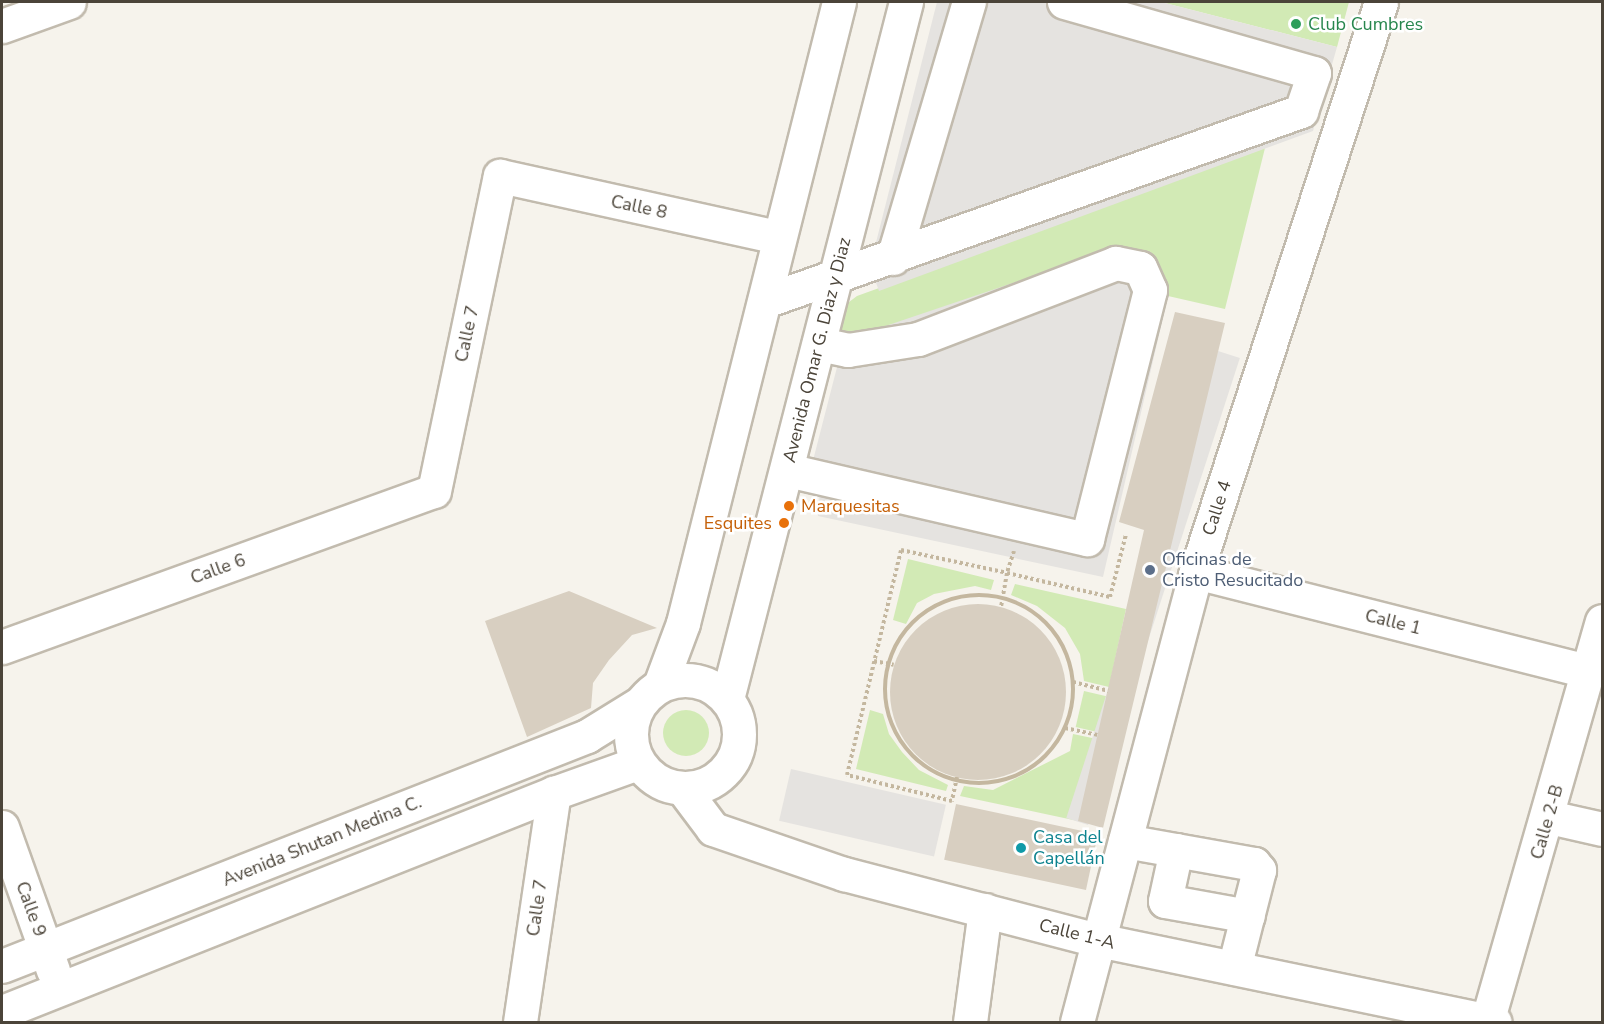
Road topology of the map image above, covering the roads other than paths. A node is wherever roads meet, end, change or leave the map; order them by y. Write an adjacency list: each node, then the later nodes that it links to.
1 (69, 2): 7 (street)
2 (839, 2): 9 (street)
3 (906, 2): 11 (street, Avenida Omar G. Diaz y Diaz)
4 (969, 2): 10 (street)
5 (1064, 2): 10 (street)
6 (1381, 2): 16 (street, Calle 4)
7 (2, 26)
8 (500, 176): 9 (street, Calle 8); 15 (street, Calle 7)
9 (778, 237): 12 (street)
10 (893, 258): 11 (street)
11 (836, 279): 12 (street); 13 (street, Avenida Omar G. Diaz y Diaz)
12 (765, 302): 20 (street)
13 (834, 347): 14 (street, Avenida Omar G. Diaz y Diaz); 14 (street)
14 (787, 471): 21 (street, Avenida Omar G. Diaz y Diaz)
15 (434, 491): 18 (street, Calle 6)
16 (1196, 572): 19 (street, Calle 1); 28 (street, Calle 4)
17 (1602, 621): 19 (street, Calle 2-B)
18 (2, 647)
19 (1590, 672): 25 (street, Calle 2-B)
20 (648, 695): 21 (street); 22 (street); 33 (street, Avenida Shutan Medina C.)
21 (727, 699): 23 (street)
22 (638, 763): 23 (street); 24 (street)
23 (683, 789): 30 (street, Calle 1-A)
24 (554, 793): 36 (street); 39 (street, Calle 7)
25 (1549, 817): 27 (street); 38 (street, Calle 2-B)
26 (2, 827): 33 (street, Calle 9)
27 (1602, 829)
28 (1125, 841): 29 (street); 32 (street, Calle 4)
29 (1176, 850): 31 (street); 31 (street)
30 (985, 910): 32 (street, Calle 1-A); 40 (street)
31 (1248, 916): 35 (street)
32 (1098, 940): 35 (street, Calle 1-A); 41 (street, Calle 4)
33 (46, 950): 34 (street, Avenida Shutan Medina C.); 36 (street, Calle 9)
34 (2, 966)
35 (1234, 968): 38 (street, Calle 1-A)
36 (60, 991): 37 (street)
37 (2, 1012)
38 (1490, 1022)
39 (520, 1023)
40 (970, 1023)
41 (1077, 1023)

